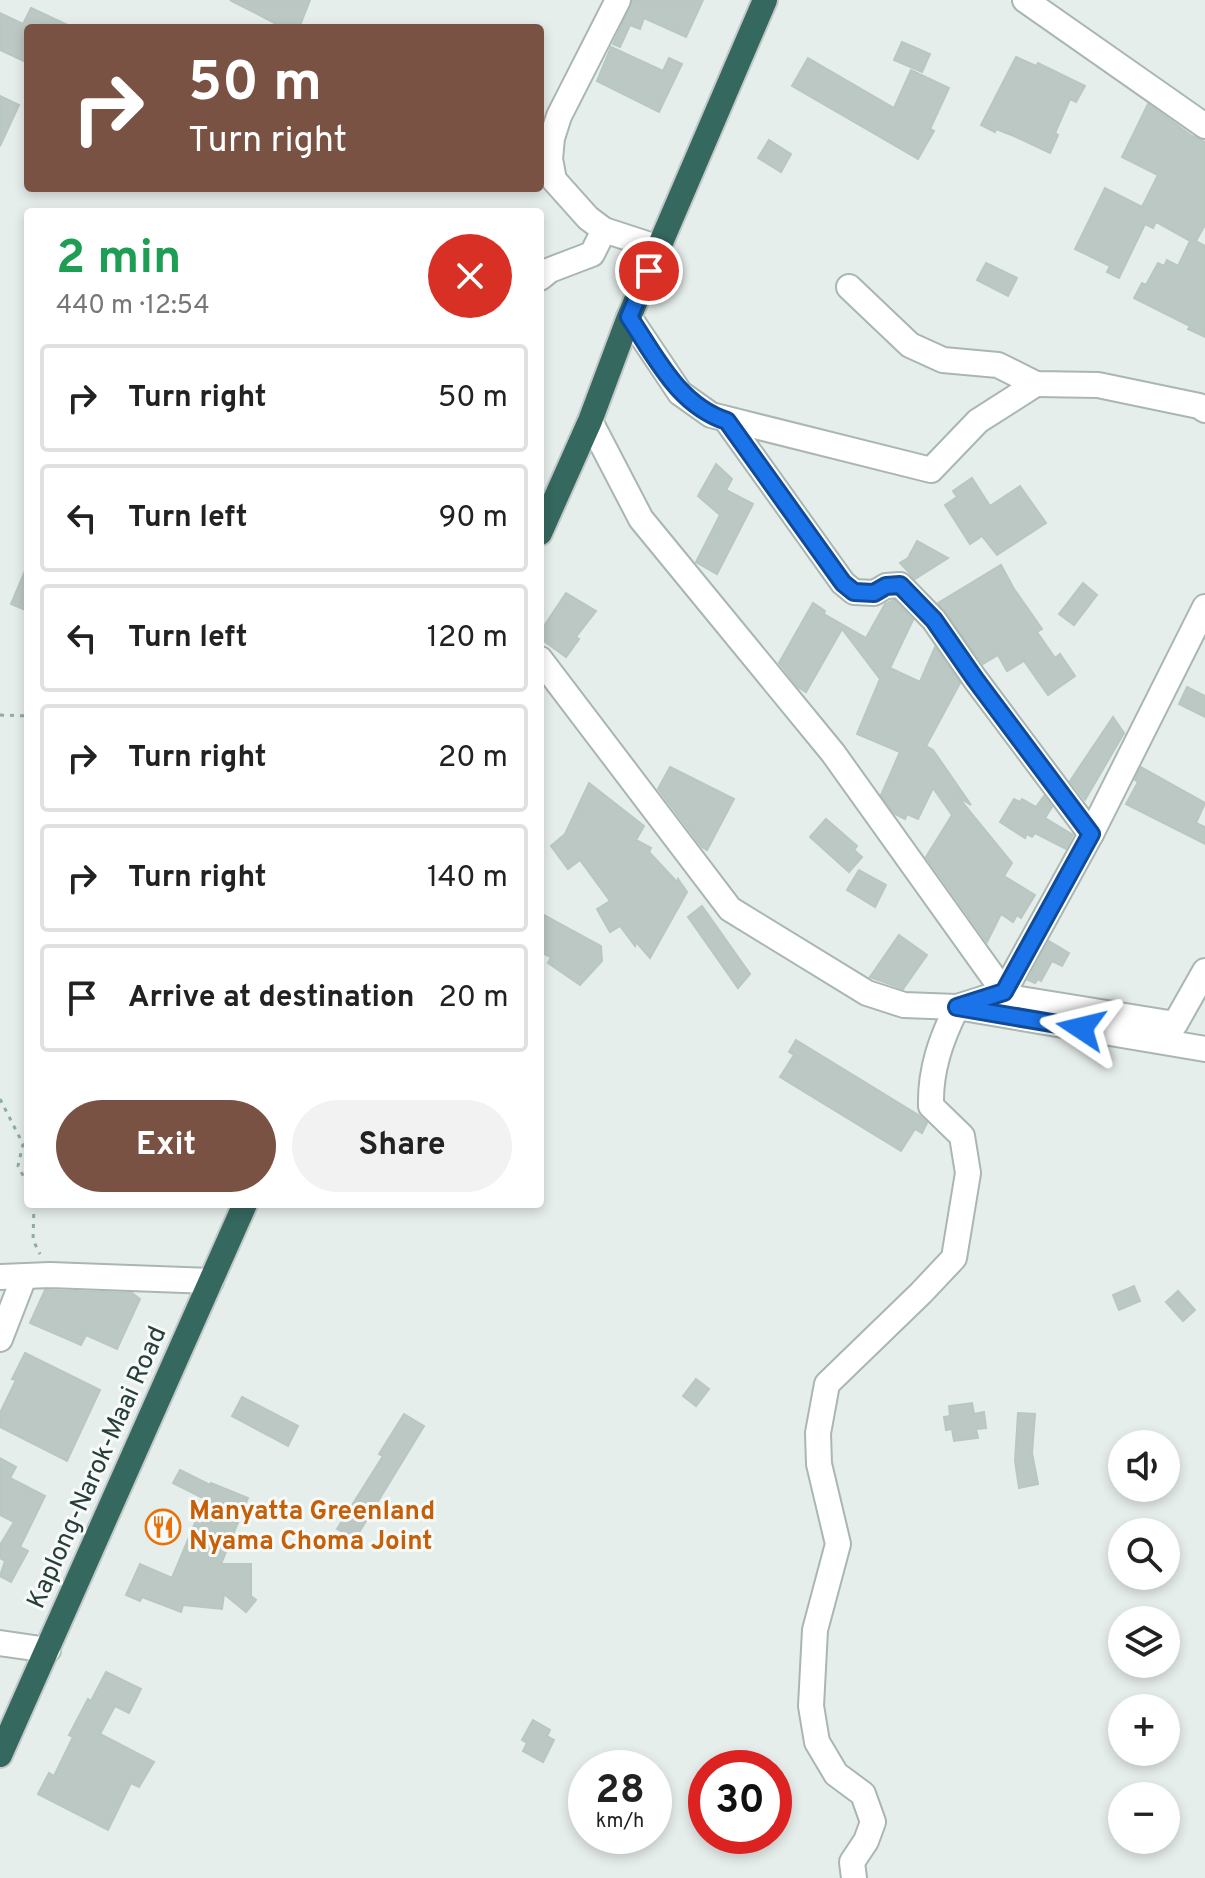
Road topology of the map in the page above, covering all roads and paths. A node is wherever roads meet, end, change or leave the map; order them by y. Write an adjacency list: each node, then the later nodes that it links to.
1 (618, 0): 5 (street)
2 (765, 0): 6 (highway)
3 (1025, 0): 4 (street)
4 (1205, 126)
5 (604, 230): 6 (street); 7 (street)
6 (659, 248): 9 (highway)
7 (544, 275)
8 (849, 287): 10 (street)
9 (629, 317): 12 (highway); 13 (street)
10 (1036, 384): 11 (street); 13 (street)
11 (1205, 410)
12 (590, 421): 14 (highway); 21 (street)
13 (727, 421): 19 (street)
14 (544, 524)
15 (1205, 607): 19 (street)
16 (544, 664): 22 (street)
17 (0, 715): 18 (path)
18 (24, 716)
19 (1091, 834): 21 (street)
20 (1205, 971): 21 (street)
21 (1004, 992): 22 (street)
22 (957, 1007): 23 (street); 35 (street)
23 (1205, 1049)
24 (0, 1099): 25 (path)
25 (24, 1177)
26 (34, 1208): 28 (path)
27 (243, 1208): 30 (highway, Kaplong-Narok-Maai Road)
28 (50, 1275): 29 (street); 30 (street)
29 (12, 1277): 31 (street)
30 (211, 1281): 33 (highway, Kaplong-Narok-Maai Road)
31 (0, 1339)
32 (0, 1643): 33 (street)
33 (48, 1650): 34 (highway, Kaplong-Narok-Maai Road)
34 (0, 1755)
35 (854, 1878)

